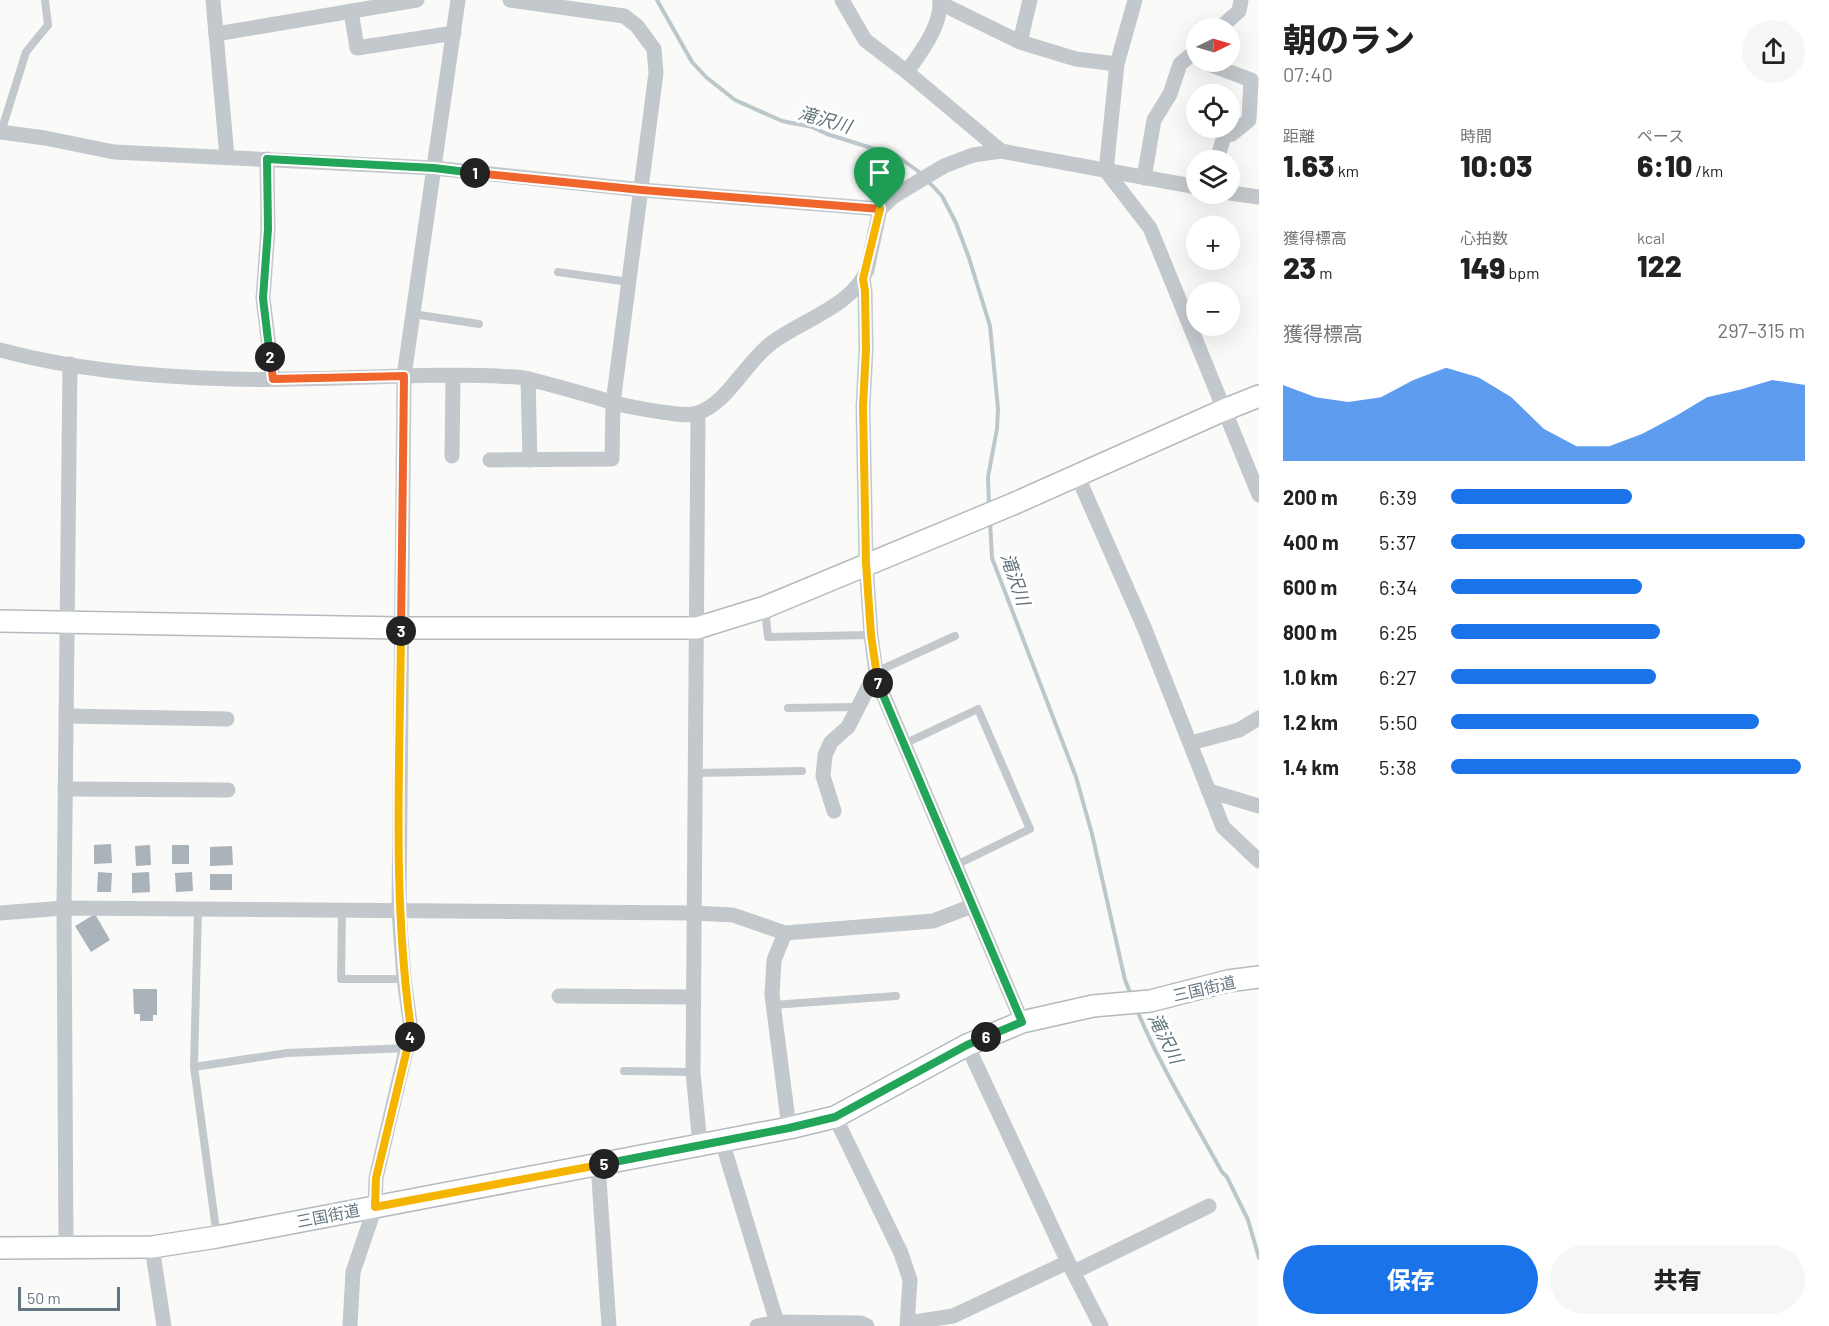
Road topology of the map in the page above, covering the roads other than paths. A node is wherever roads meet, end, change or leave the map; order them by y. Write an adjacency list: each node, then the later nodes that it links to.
1 (45, 0): 22 (lane)
2 (213, 0): 16 (street)
3 (417, 0): 13 (street)
4 (459, 0): 15 (street)
5 (510, 0): 10 (street)
6 (842, 0): 20 (street)
7 (1030, 0): 17 (street)
8 (1135, 0): 19 (street)
9 (1241, 0): 14 (street)
10 (527, 1): 12 (street)
11 (940, 2): 17 (street); 20 (street)
12 (570, 4): 31 (street)
13 (351, 11): 15 (street); 16 (street)
14 (1231, 18)
15 (454, 33): 27 (street)
16 (216, 34): 25 (street)
17 (1020, 42): 19 (street)
18 (1186, 62): 29 (street)
19 (1117, 64): 28 (street)
20 (907, 72): 24 (street)
21 (1232, 72): 23 (street)
22 (0, 132): 25 (street)
23 (1220, 150)
24 (1001, 151): 28 (street); 34 (street)
25 (226, 157): 26 (street)
26 (267, 159): 27 (street); 44 (street)
27 (434, 168): 31 (street); 38 (street)
28 (1106, 171): 29 (street); 48 (street)
29 (1144, 178): 30 (street)
30 (1186, 185)
31 (642, 190): 34 (street); 37 (street)
32 (1240, 194): 33 (street)
33 (1259, 197)
34 (880, 209): 36 (street)
35 (558, 272): 37 (lane)
36 (863, 279): 49 (street); 55 (street)
37 (629, 282): 47 (street)
38 (413, 314): 39 (lane); 42 (street)
39 (479, 324)
40 (0, 350): 41 (street)
41 (70, 364): 44 (street); 58 (street)
42 (404, 376): 43 (street); 44 (street); 59 (street)
43 (453, 376): 45 (street); 50 (street)
44 (273, 379)
45 (528, 379): 47 (street); 52 (street)
46 (1259, 396): 48 (street)
47 (613, 403): 49 (street); 52 (street)
48 (1224, 410): 53 (street); 54 (street)
49 (698, 413): 60 (street)
50 (452, 456)
51 (490, 460): 52 (street)
52 (530, 460)
53 (1077, 475): 55 (street); 69 (street)
54 (1259, 495)
55 (866, 563): 56 (street); 61 (street)
56 (765, 607): 60 (street); 61 (lane)
57 (0, 621): 58 (street)
58 (66, 621): 59 (street); 66 (street)
59 (401, 628): 60 (street); 84 (street)
60 (697, 628): 72 (street)
61 (871, 635): 63 (street)
62 (955, 636): 63 (lane)
63 (876, 672): 65 (street); 70 (street)
64 (788, 708): 65 (lane)
65 (858, 708): 77 (street)
66 (66, 716): 68 (street); 73 (street)
67 (1259, 718): 69 (street)
68 (227, 719)
69 (1191, 743): 75 (street)
70 (904, 744): 79 (street); 79 (lane)
71 (802, 771): 72 (lane)
72 (695, 772): 86 (street)
73 (65, 789): 74 (street); 81 (street)
74 (228, 790)
75 (1209, 791): 76 (street); 78 (street)
76 (1259, 806)
77 (834, 811)
78 (1259, 861)
79 (954, 866): 80 (street)
80 (972, 906): 87 (street); 94 (street)
81 (64, 908): 82 (street); 85 (street); 110 (street)
82 (198, 910): 83 (street); 97 (lane)
83 (342, 911): 84 (street); 89 (lane)
84 (399, 912): 86 (street); 89 (street)
85 (0, 913)
86 (693, 913): 87 (street); 92 (street)
87 (785, 933): 93 (street)
88 (1259, 977): 94 (street, 三国街道)
89 (404, 979): 96 (street)
90 (559, 996): 92 (street)
91 (896, 996): 93 (lane)
92 (693, 997): 99 (street)
93 (773, 1005): 101 (street)
94 (1022, 1022): 95 (street, 三国街道)
95 (967, 1045): 100 (street, 三国街道); 111 (street)
96 (408, 1048): 97 (lane); 106 (street)
97 (194, 1067): 107 (lane)
98 (624, 1071): 99 (lane)
99 (693, 1072): 103 (street)
100 (835, 1117): 101 (street, 三国街道); 113 (street)
101 (789, 1128): 102 (street, 三国街道)
102 (722, 1141): 103 (street, 三国街道); 112 (street)
103 (700, 1145): 104 (street, 三国街道)
104 (597, 1166): 106 (street, 三国街道); 116 (street)
105 (1209, 1206): 111 (street)
106 (375, 1207): 107 (street, 三国街道); 115 (street)
107 (217, 1237): 108 (street, 三国街道)
108 (152, 1247): 110 (street, 三国街道); 114 (street)
109 (0, 1248): 110 (street, 三国街道)
110 (66, 1248)
111 (1071, 1267): 113 (street); 119 (street)
112 (778, 1324): 117 (street); 118 (street)
113 (907, 1325)
114 (164, 1326)
115 (350, 1326)
116 (609, 1326)
117 (757, 1326)
118 (867, 1326)
119 (1101, 1326)

